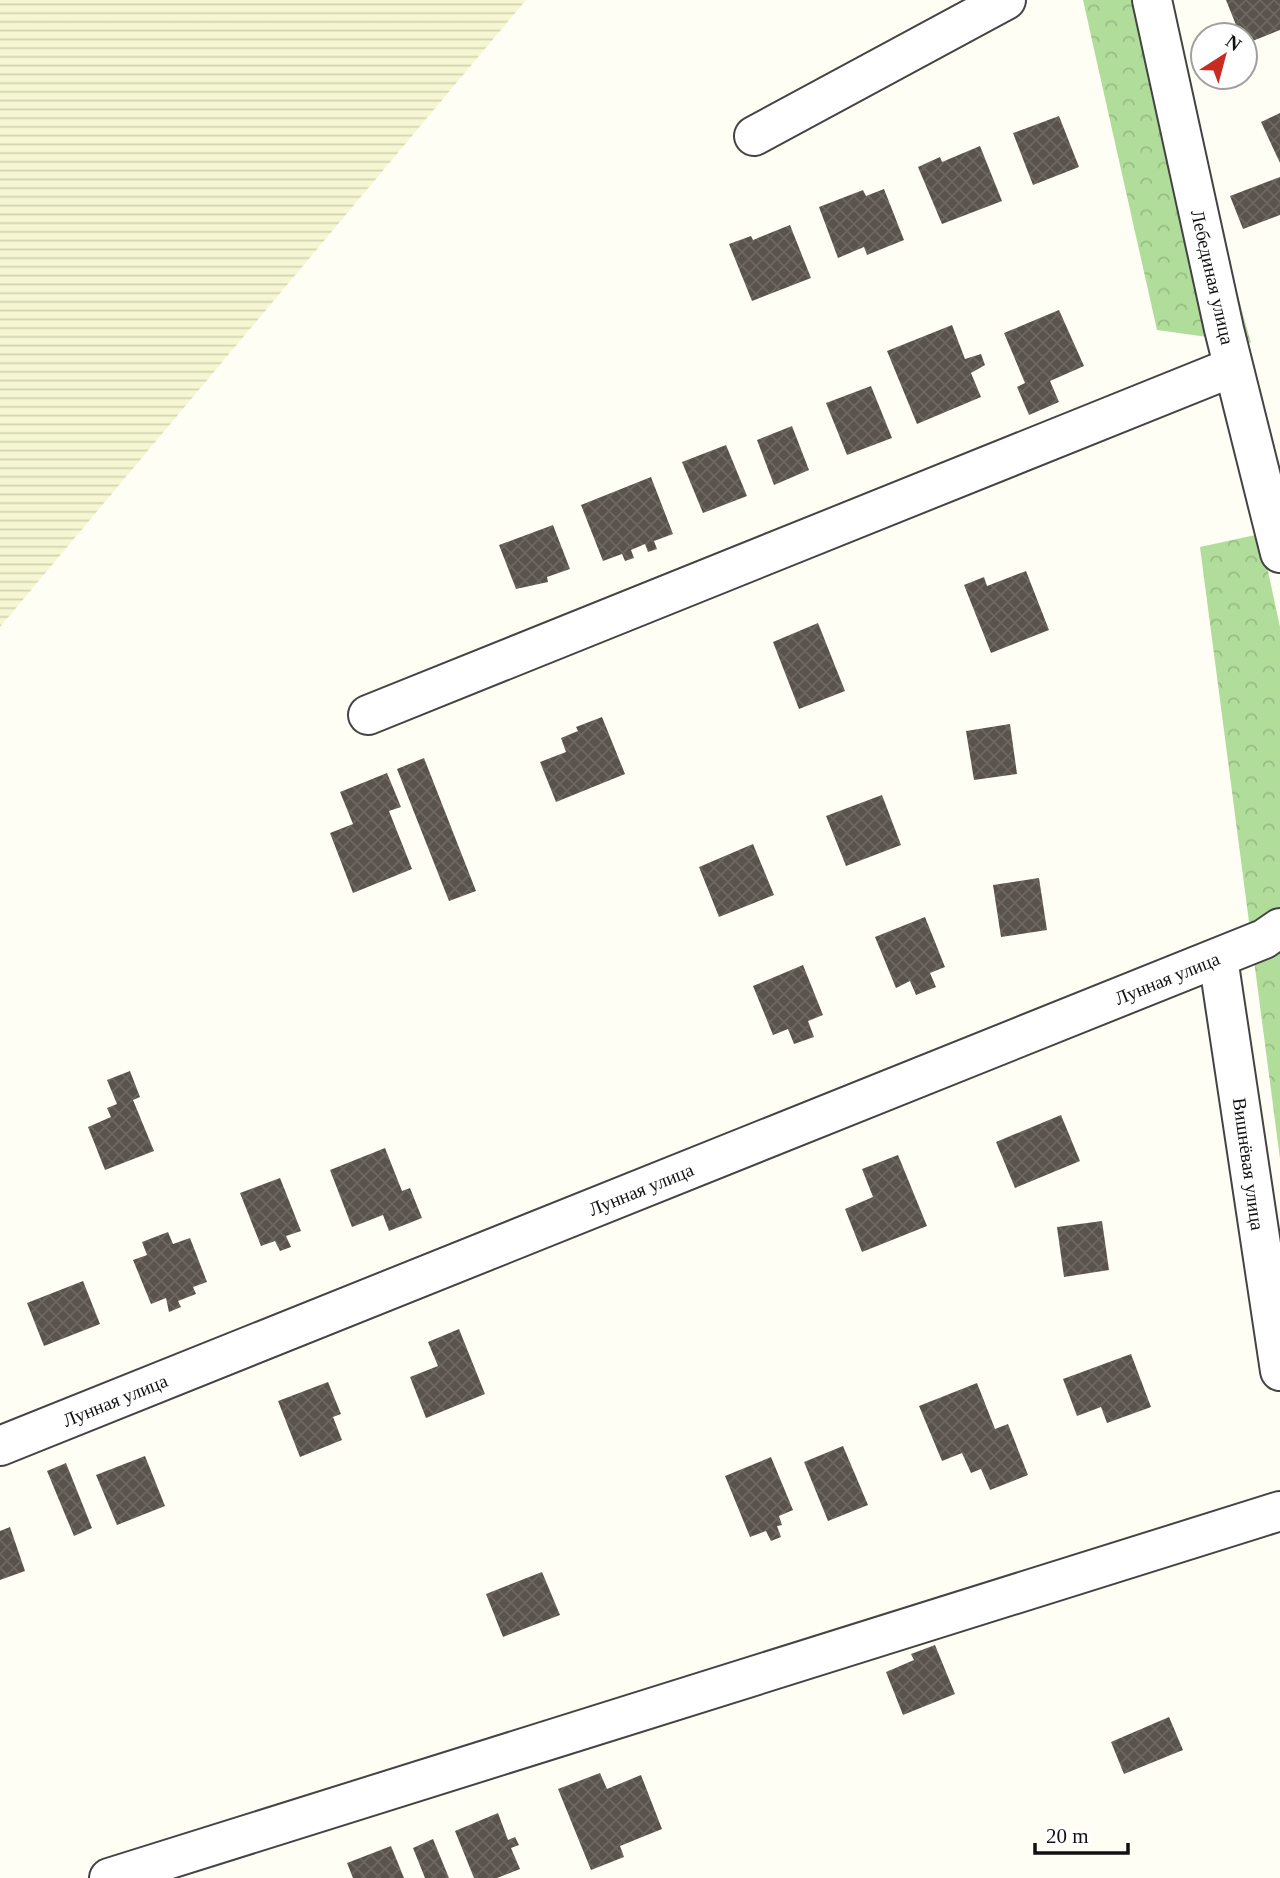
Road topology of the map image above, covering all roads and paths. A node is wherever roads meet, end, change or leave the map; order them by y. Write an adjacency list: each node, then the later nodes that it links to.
1 (1006, 0): 3 (street)
2 (1152, 0): 4 (street, Лебединая улица)
3 (754, 136)
4 (1233, 368): 5 (street, Лебединая улица); 6 (street)
5 (1280, 553)
6 (368, 715)
7 (1280, 928): 8 (street, Лунная улица)
8 (1218, 958): 9 (street, Вишнёвая улица); 10 (street, Лунная улица)
9 (1280, 1371)
10 (0, 1446)
11 (1280, 1511): 12 (street)
12 (109, 1878)

